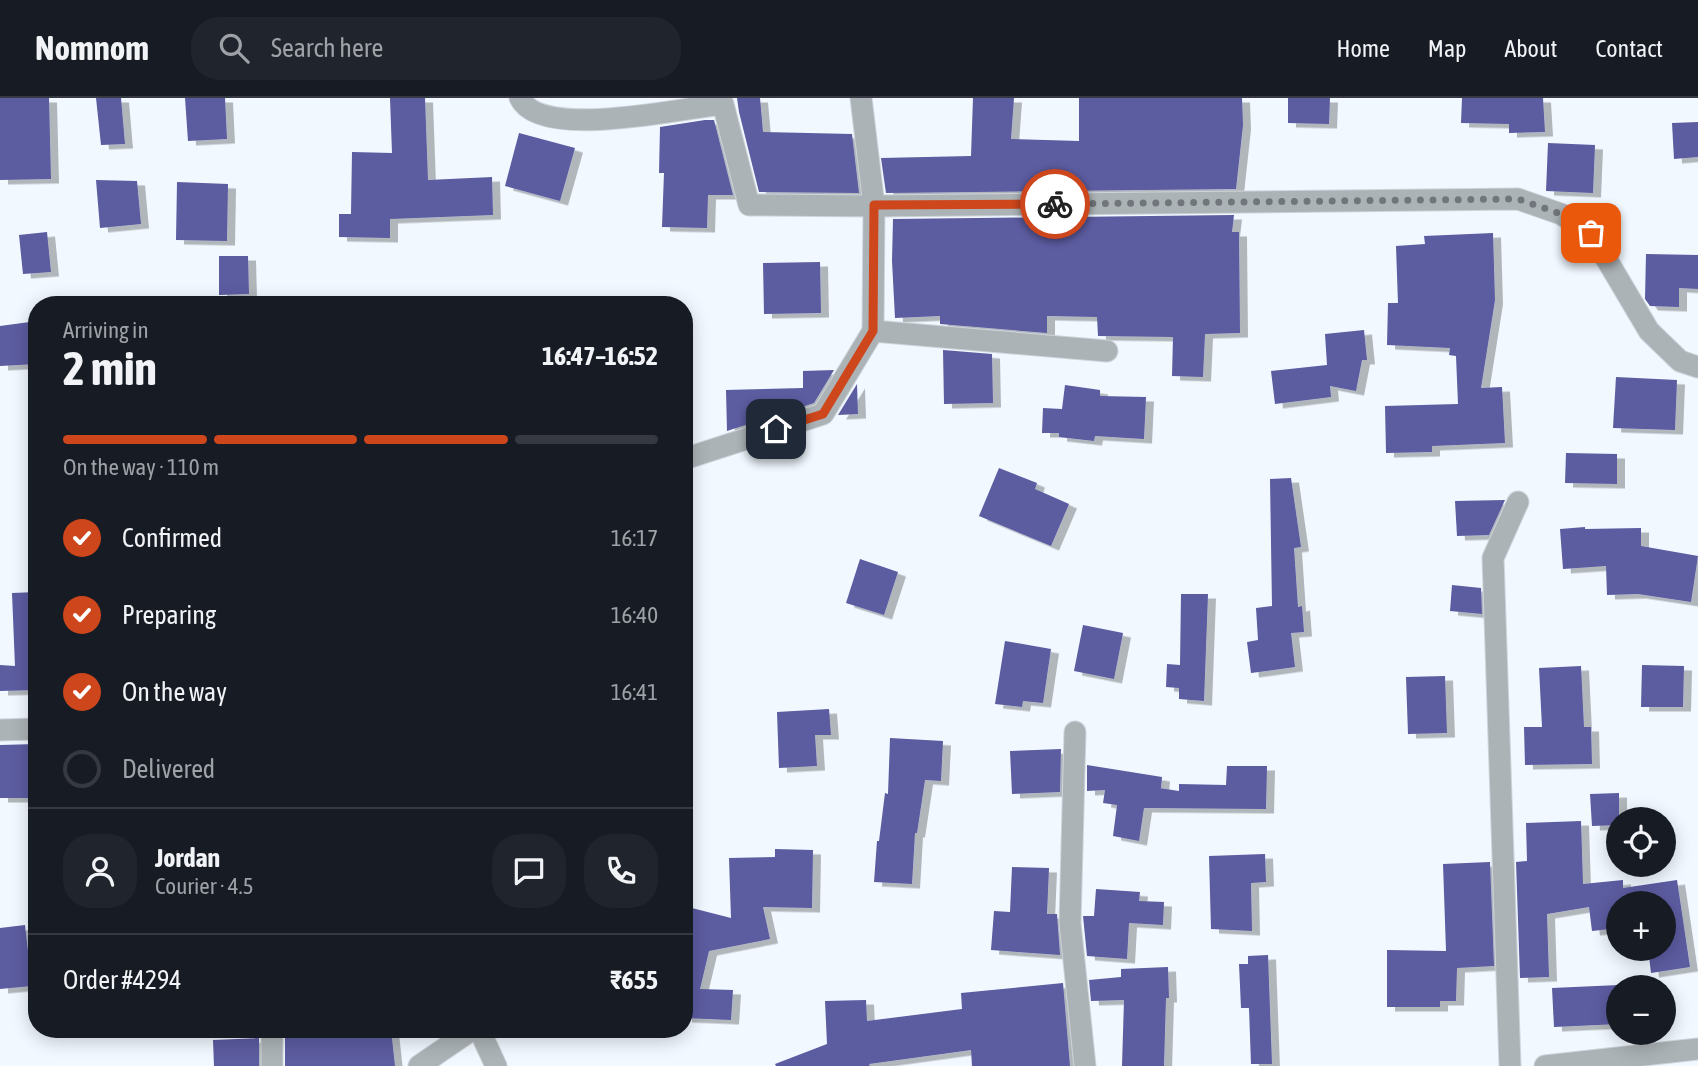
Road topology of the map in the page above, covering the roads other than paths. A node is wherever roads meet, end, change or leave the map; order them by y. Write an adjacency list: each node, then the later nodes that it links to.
1 (520, 98): 3 (street)
2 (861, 98): 3 (street)
3 (874, 205): 4 (street); 6 (street)
4 (873, 331): 5 (street); 7 (street)
5 (1107, 351)
6 (1698, 368)
7 (693, 456)
8 (1518, 502): 20 (street)
9 (28, 729): 10 (street)
10 (0, 730)
11 (1075, 732): 19 (street)
12 (272, 1038): 16 (street)
13 (460, 1038): 17 (street)
14 (483, 1038): 18 (street)
15 (1698, 1049): 21 (street)
16 (272, 1066)
17 (419, 1066)
18 (496, 1066)
19 (1085, 1066)
20 (1510, 1066)
21 (1545, 1066)

